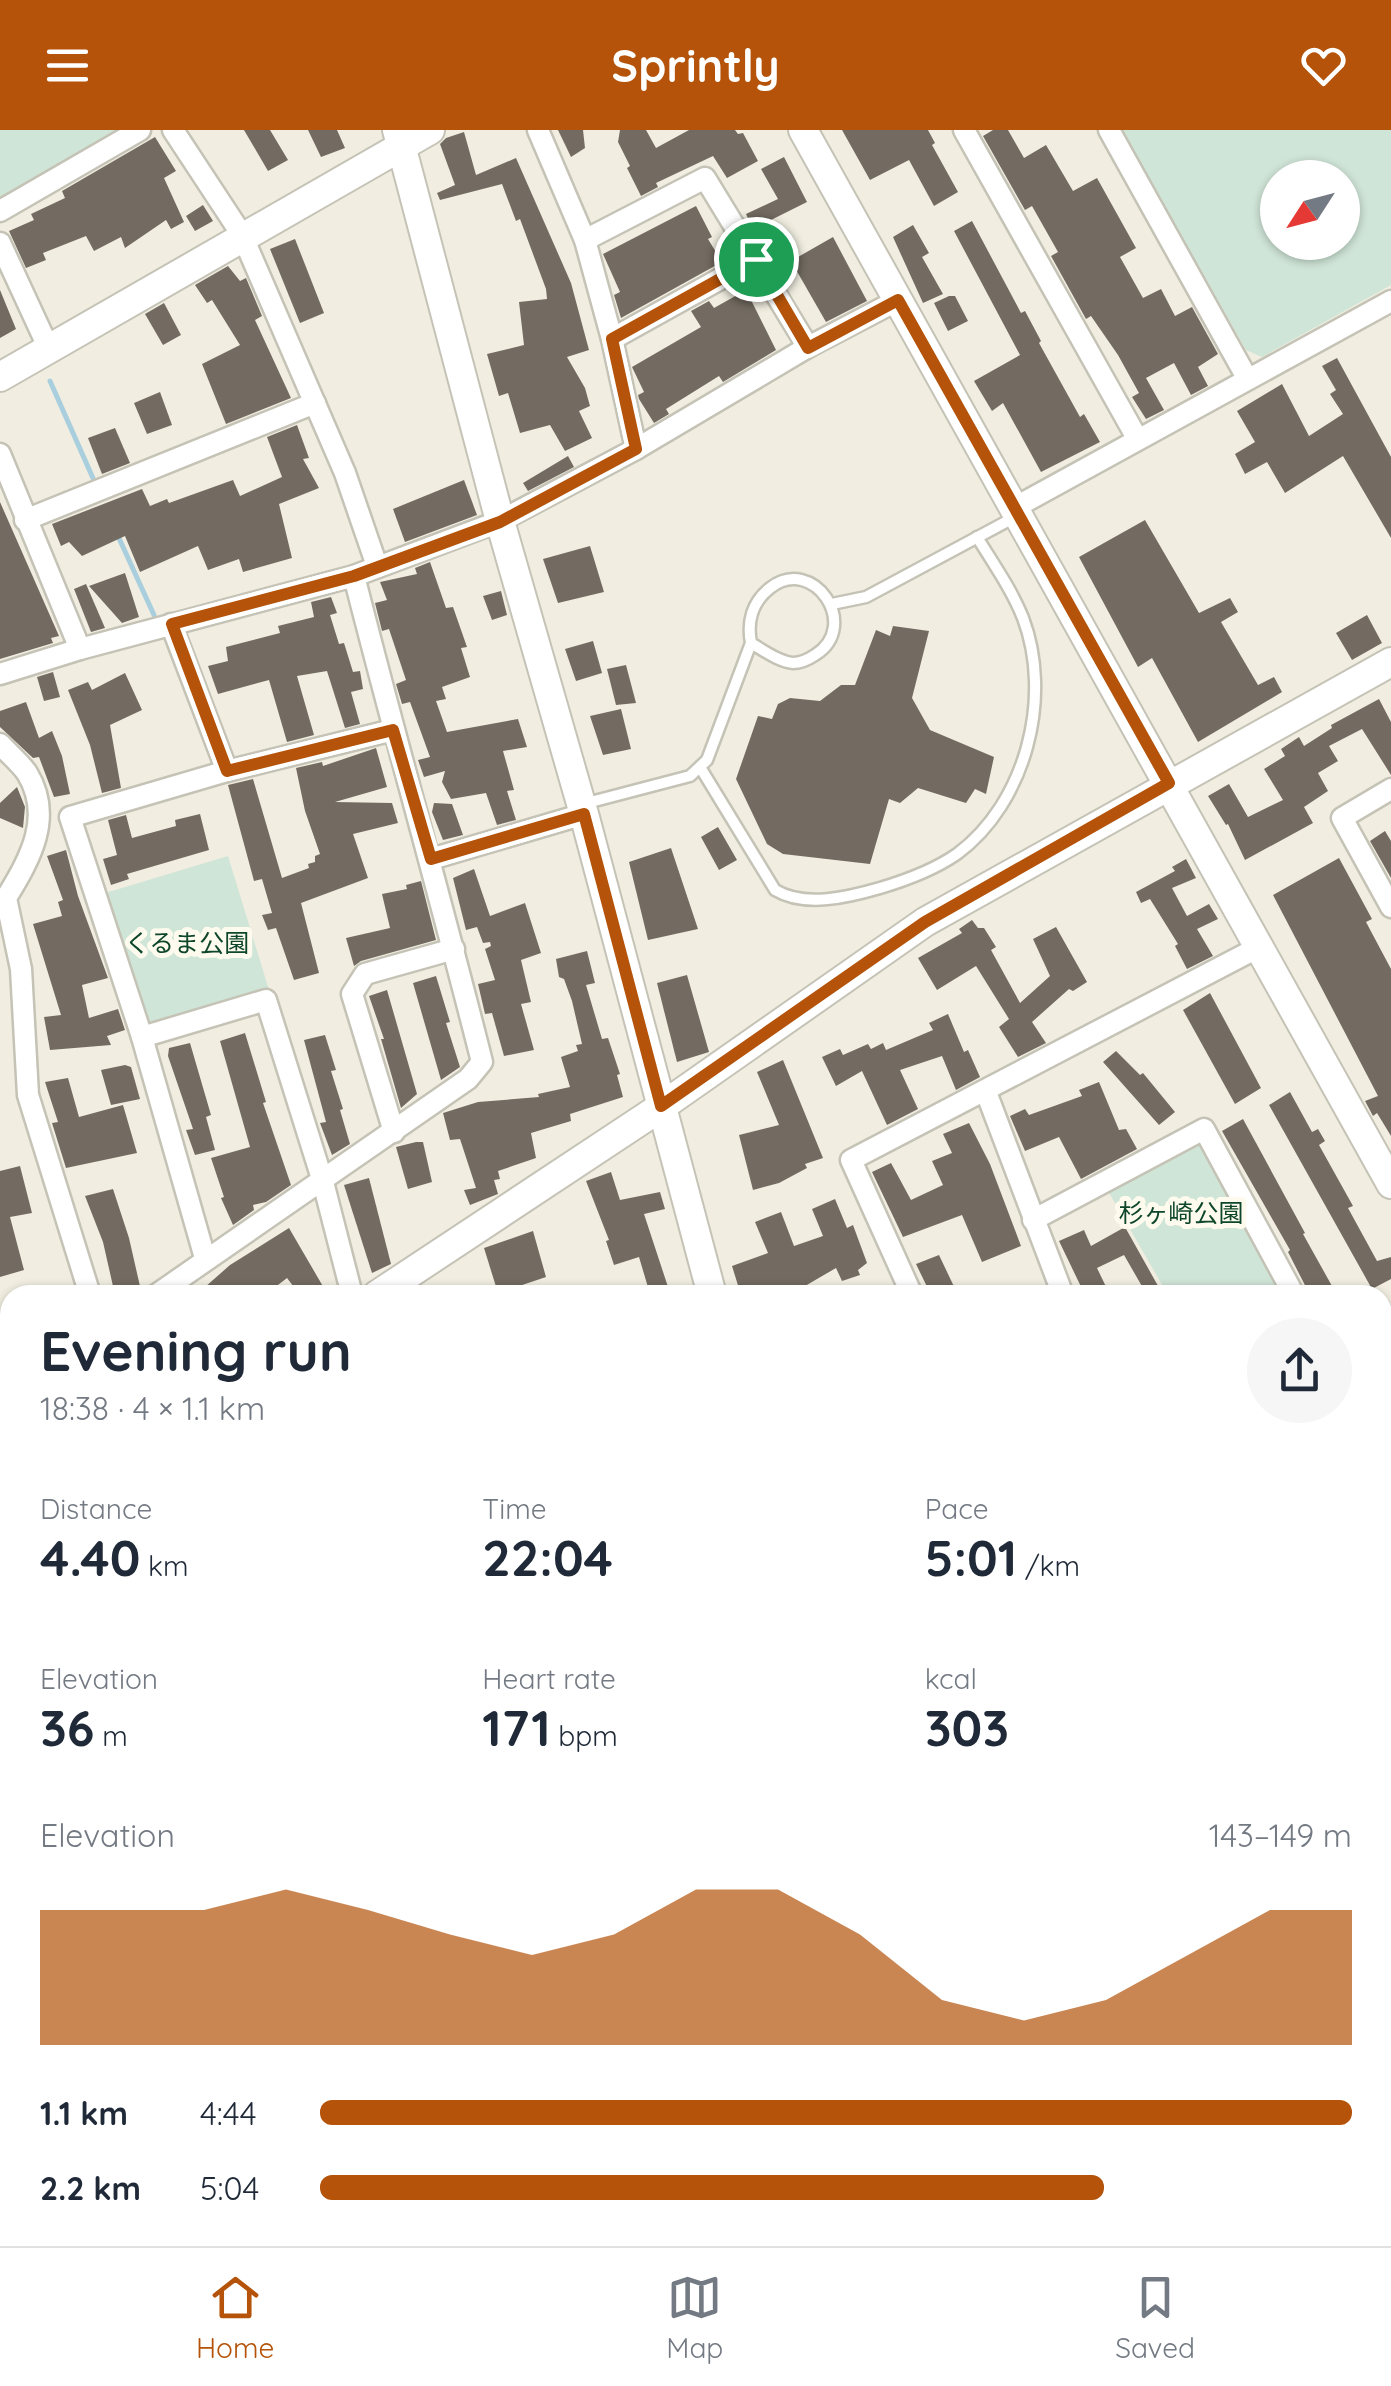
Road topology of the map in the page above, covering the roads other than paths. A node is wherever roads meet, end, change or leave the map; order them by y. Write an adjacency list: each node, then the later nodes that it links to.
1 (140, 130): 9 (street)
2 (173, 130): 10 (street)
3 (430, 130): 8 (street)
4 (538, 130): 11 (street)
5 (804, 130): 14 (street)
6 (964, 130): 22 (street)
7 (1110, 130): 20 (street)
8 (400, 138): 10 (street); 27 (street)
9 (0, 211)
10 (242, 235): 18 (street); 21 (street)
11 (584, 240): 13 (street); 16 (street)
12 (0, 243): 18 (street)
13 (756, 259): 16 (street); 17 (street)
14 (898, 300): 17 (street); 25 (street)
15 (1391, 301): 20 (street)
16 (612, 339): 23 (street)
17 (808, 348): 23 (street)
18 (50, 349): 19 (street)
19 (0, 377)
20 (1247, 378): 22 (street)
21 (315, 402): 26 (street); 29 (street)
22 (1137, 438): 25 (street)
23 (636, 449): 27 (street)
24 (0, 454): 26 (street)
25 (1014, 513): 28 (lane); 41 (street)
26 (25, 520): 34 (street)
27 (500, 522): 29 (street); 43 (street)
28 (978, 537): 31 (lane); 39 (lane)
29 (377, 566): 30 (street)
30 (354, 576): 32 (street); 37 (street)
31 (832, 604): 33 (lane); 33 (lane)
32 (172, 624): 34 (street); 40 (street)
33 (751, 644): 39 (lane)
34 (80, 648): 36 (street)
35 (1391, 662): 41 (street)
36 (0, 674)
37 (393, 730): 40 (street); 46 (street)
38 (0, 744): 44 (street)
39 (700, 767): 43 (lane)
40 (227, 771): 45 (street)
41 (1169, 783): 48 (street); 52 (street)
42 (1391, 789): 47 (street)
43 (583, 809): 46 (street); 52 (street)
44 (42, 812): 45 (street); 58 (street)
45 (70, 817): 50 (street)
46 (431, 859): 49 (street)
47 (1391, 907)
48 (1261, 946): 51 (street); 54 (street)
49 (454, 949): 53 (street); 53 (street)
50 (142, 1036): 55 (street); 57 (street)
51 (986, 1092): 56 (street); 63 (street)
52 (661, 1106): 61 (street); 62 (street)
53 (394, 1132): 55 (street)
54 (1387, 1167)
55 (323, 1182): 57 (street); 60 (street)
56 (1032, 1220): 64 (street); 65 (street)
57 (205, 1258): 59 (street)
58 (87, 1285)
59 (169, 1285)
60 (349, 1285)
61 (392, 1285)
62 (709, 1285)
63 (907, 1285)
64 (1059, 1285)
65 (1289, 1285)

